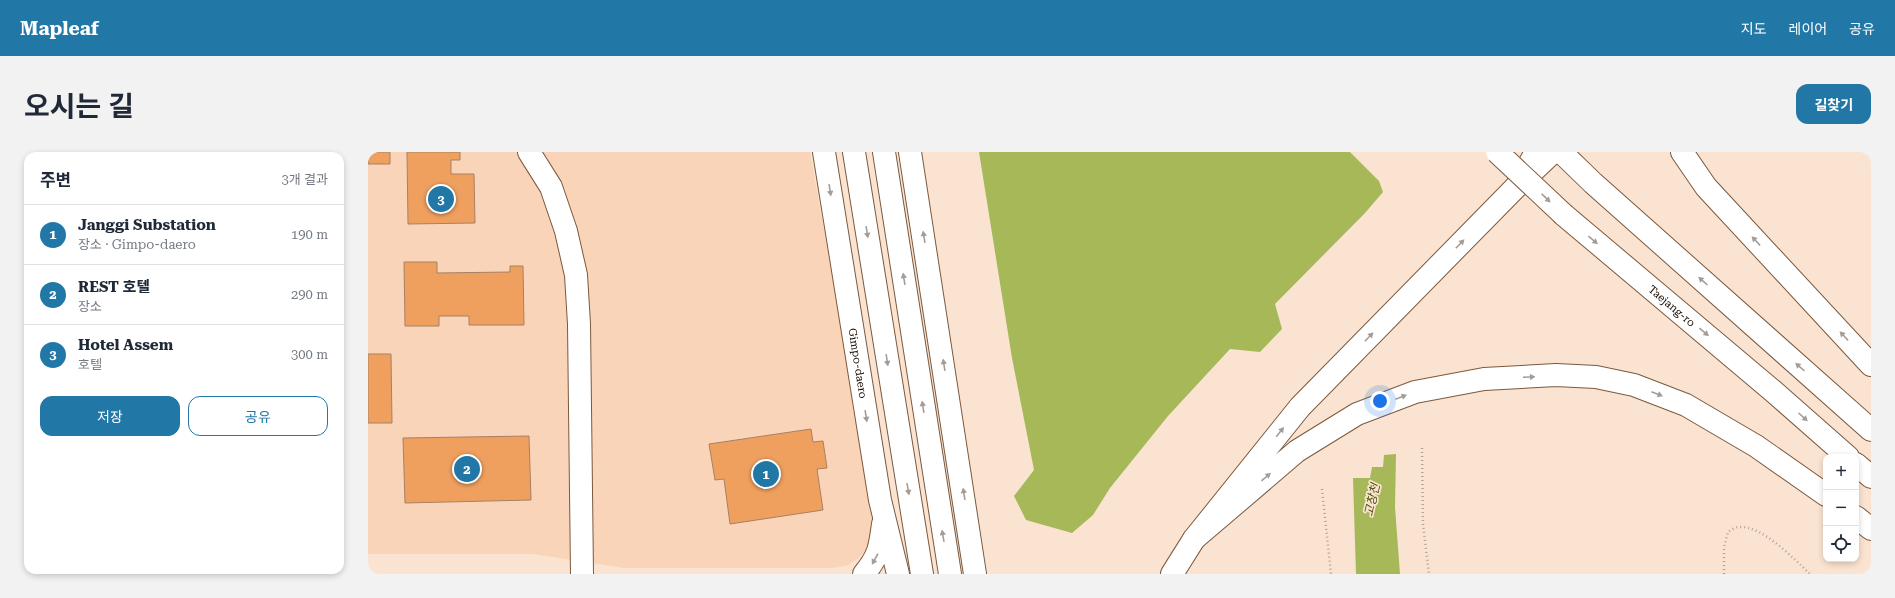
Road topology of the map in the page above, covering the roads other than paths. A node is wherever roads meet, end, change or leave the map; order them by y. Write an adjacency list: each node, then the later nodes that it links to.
1 (529, 152): 22 (main road)
2 (824, 152): 18 (main road, Gimpo-daero, one-way to 18)
3 (854, 152): 25 (main road, one-way to 25)
4 (884, 152): 26 (main road, one-way to 4)
5 (910, 152): 27 (main road, one-way to 5)
6 (1498, 152): 14 (main road, Taejang-ro, one-way to 14, bridge)
7 (1536, 152): 11 (main road)
8 (1553, 152): 11 (main road)
9 (1561, 152): 13 (main road, one-way to 9)
10 (1682, 152): 12 (main road, one-way to 10)
11 (1517, 186): 21 (main road, one-way to 11)
12 (1871, 365)
13 (1871, 430)
14 (1845, 454)
15 (1859, 467): 16 (main road)
16 (1871, 478)
17 (1823, 493): 21 (main road, one-way to 17)
18 (884, 515): 23 (main road, one-way to 23); 24 (main road, Gimpo-daero)
19 (1859, 519): 20 (main road)
20 (1871, 529)
21 (1194, 539): 28 (main road)
22 (582, 574)
23 (864, 574)
24 (898, 574)
25 (922, 574)
26 (950, 574)
27 (975, 574)
28 (1172, 574)

